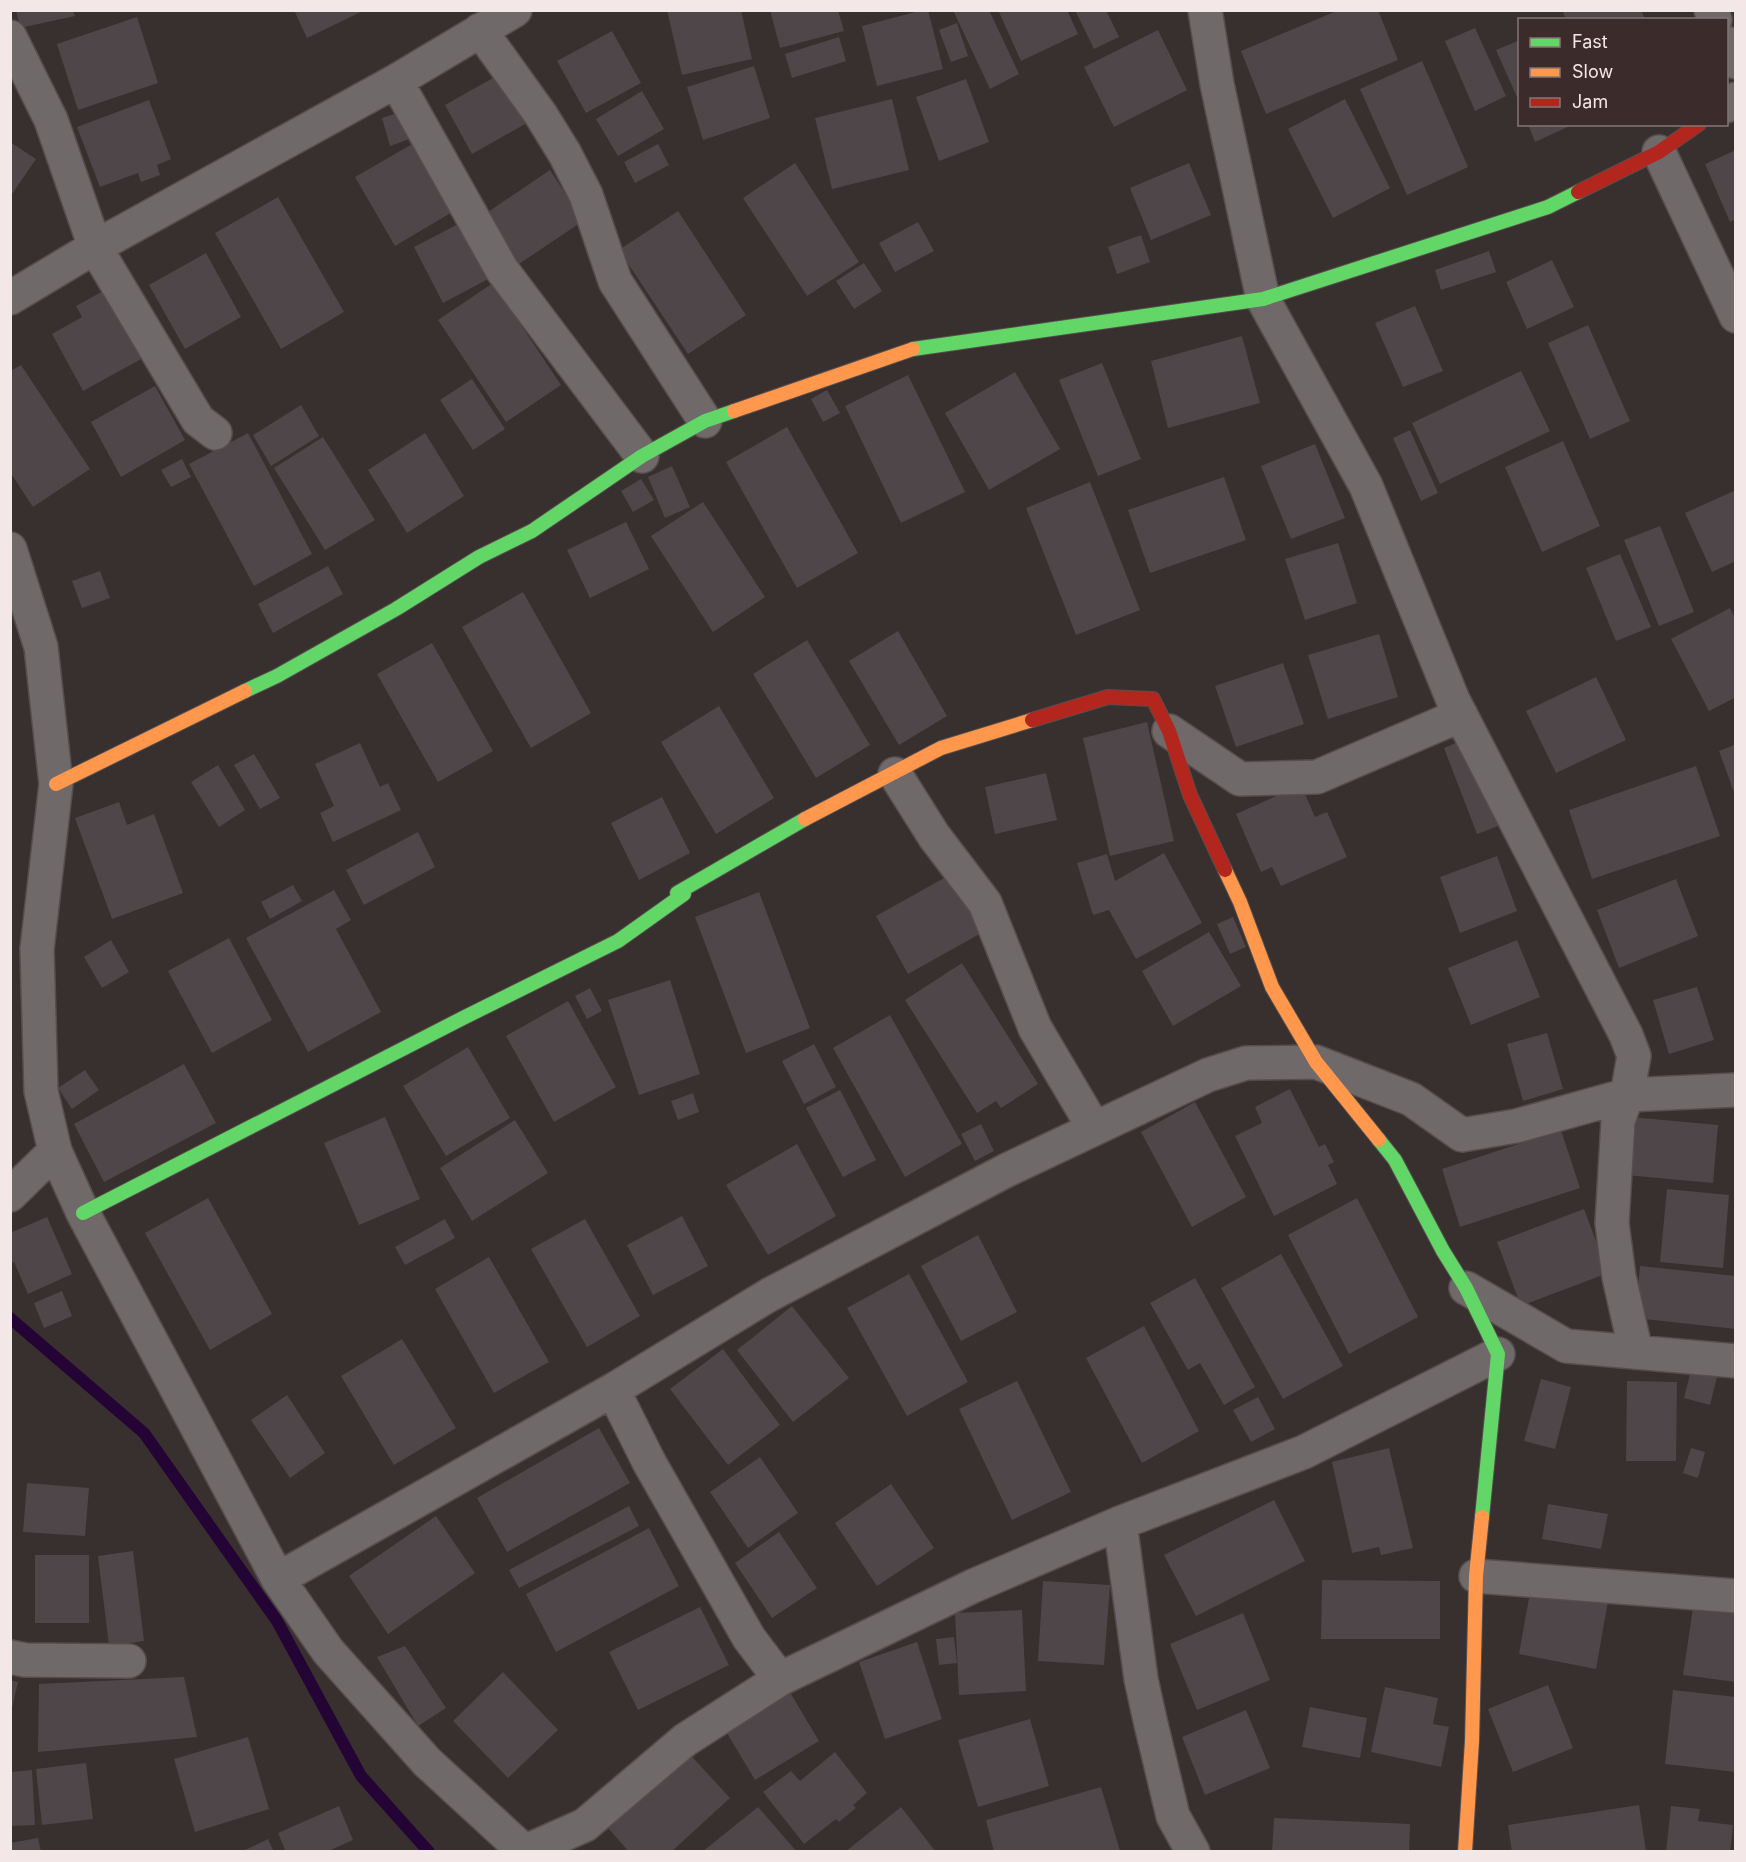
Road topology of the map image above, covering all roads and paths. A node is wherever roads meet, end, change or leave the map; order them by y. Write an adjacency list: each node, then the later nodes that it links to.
1 (515, 10): 3 (street)
2 (1205, 10): 12 (street)
3 (480, 30): 7 (street); 14 (street)
4 (10, 37): 10 (street)
5 (1728, 47): 6 (street)
6 (1736, 62)
7 (396, 81): 10 (street); 16 (street)
8 (1696, 126): 9 (street)
9 (1659, 152): 12 (street); 13 (street)
10 (94, 247): 11 (street); 15 (street)
11 (10, 298)
12 (1263, 300): 14 (street); 18 (street)
13 (1736, 316)
14 (705, 421): 16 (street)
15 (215, 433)
16 (642, 456): 21 (street)
17 (10, 549): 21 (street)
18 (1461, 715): 19 (street); 24 (street)
19 (1169, 731): 20 (street); 22 (street)
20 (895, 774): 25 (street); 28 (street)
21 (56, 784): 26 (street)
22 (1316, 1062): 24 (street); 25 (street); 29 (street)
23 (1736, 1090): 24 (street)
24 (1627, 1095): 30 (street)
25 (1094, 1128): 33 (street)
26 (55, 1150): 27 (street); 28 (street)
27 (10, 1195)
28 (83, 1214): 36 (street)
29 (1466, 1288): 30 (street); 31 (street)
30 (1636, 1352): 32 (street)
31 (1498, 1354): 34 (street); 35 (street)
32 (1736, 1361)
33 (613, 1390): 36 (street); 40 (street)
34 (1120, 1523): 40 (street); 42 (street)
35 (1476, 1576): 37 (street); 43 (street)
36 (278, 1579): 41 (street)
37 (1736, 1596)
38 (10, 1656): 39 (street)
39 (129, 1661)
40 (780, 1679): 41 (street)
41 (524, 1851)
42 (1193, 1851)
43 (1465, 1851)

